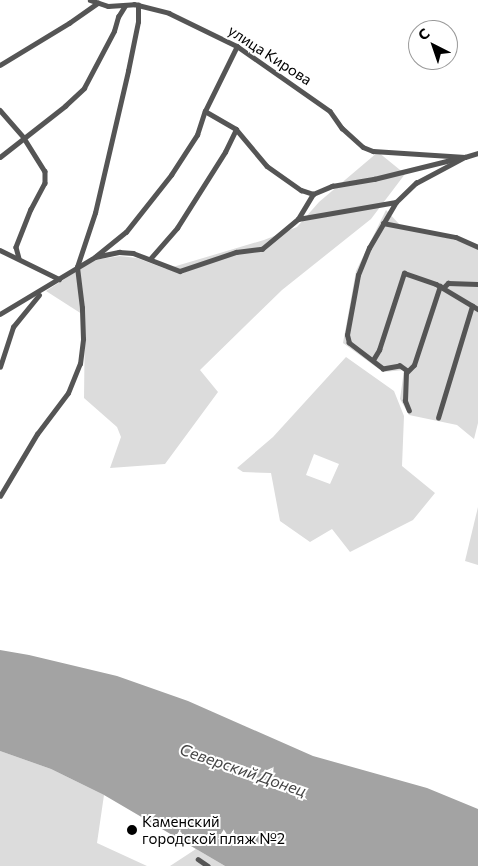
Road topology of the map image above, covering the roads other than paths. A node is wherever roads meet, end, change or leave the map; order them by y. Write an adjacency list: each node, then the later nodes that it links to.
1 (90, 0): 2 (street, улица Кирова)
2 (98, 3): 4 (street, улица Кирова); 6 (street)
3 (135, 3): 4 (street, улица Кирова); 5 (street, улица Кирова); 23 (street)
4 (125, 6): 10 (street)
5 (237, 46): 8 (street); 13 (street, улица Кирова)
6 (0, 65)
7 (0, 110): 10 (street)
8 (204, 111): 9 (street); 20 (street)
9 (236, 129): 14 (street); 22 (street)
10 (24, 138): 12 (street); 21 (street)
11 (478, 152): 13 (street)
12 (0, 157)
13 (465, 157): 14 (street); 15 (street)
14 (313, 194): 16 (street)
15 (396, 202): 16 (street); 17 (street)
16 (298, 219): 22 (street)
17 (383, 223): 18 (street); 32 (street)
18 (478, 247)
19 (0, 250): 21 (street)
20 (95, 257): 22 (street); 23 (street)
21 (19, 258): 24 (street)
22 (150, 259)
23 (77, 267): 24 (street); 37 (street)
24 (59, 278): 27 (street)
25 (478, 284): 26 (street)
26 (442, 287): 28 (street); 32 (street); 34 (street)
27 (43, 290): 30 (street); 31 (street)
28 (472, 306): 29 (street); 36 (street)
29 (478, 309)
30 (0, 314)
31 (2, 358): 33 (street)
32 (373, 360): 34 (street)
33 (0, 367)
34 (407, 371): 35 (street)
35 (409, 411)
36 (438, 418)
37 (0, 496)
38 (198, 859): 39 (street)
39 (208, 866)

